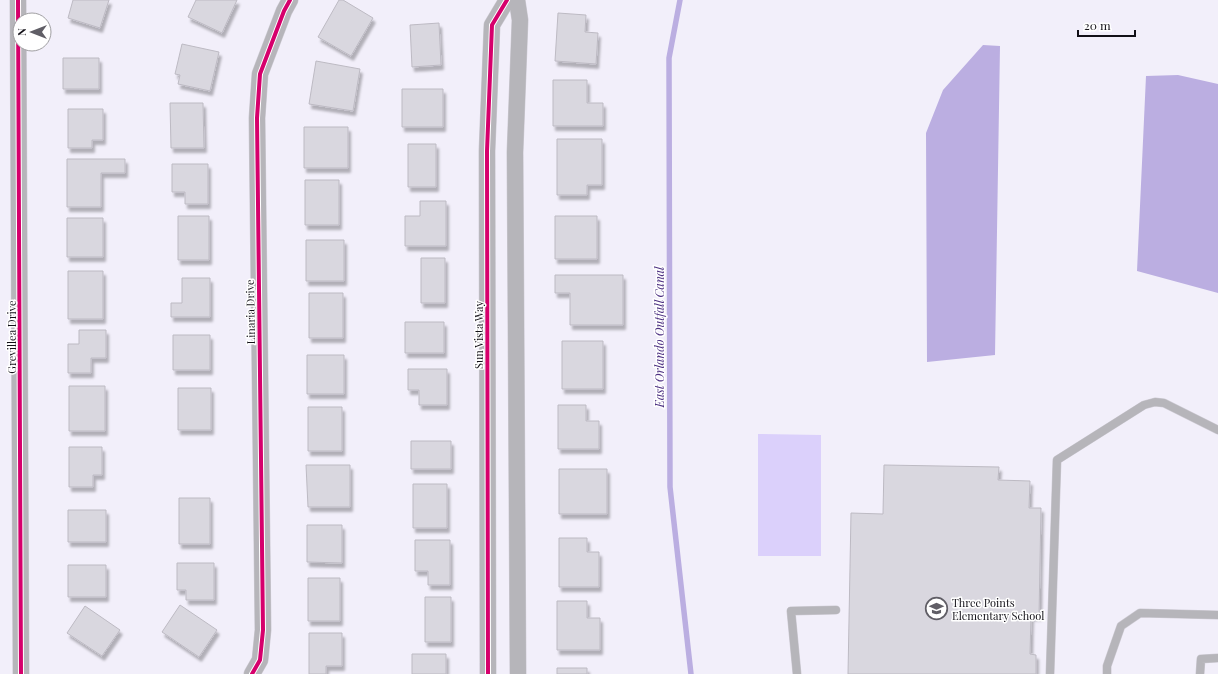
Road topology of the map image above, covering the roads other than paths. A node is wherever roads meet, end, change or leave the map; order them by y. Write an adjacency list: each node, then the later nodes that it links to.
1 (18, 0): 9 (street, Grevillea Drive)
2 (290, 0): 10 (street, Linaria Drive)
3 (507, 0): 11 (street, Sun Vista Way)
4 (517, 0): 12 (street)
5 (1218, 430): 14 (lane)
6 (836, 610): 13 (lane)
7 (1218, 615): 15 (lane)
8 (1218, 658): 16 (lane)
9 (21, 674)
10 (252, 674)
11 (488, 674)
12 (518, 674)
13 (797, 674)
14 (1050, 674)
15 (1107, 674)
16 (1200, 674)

